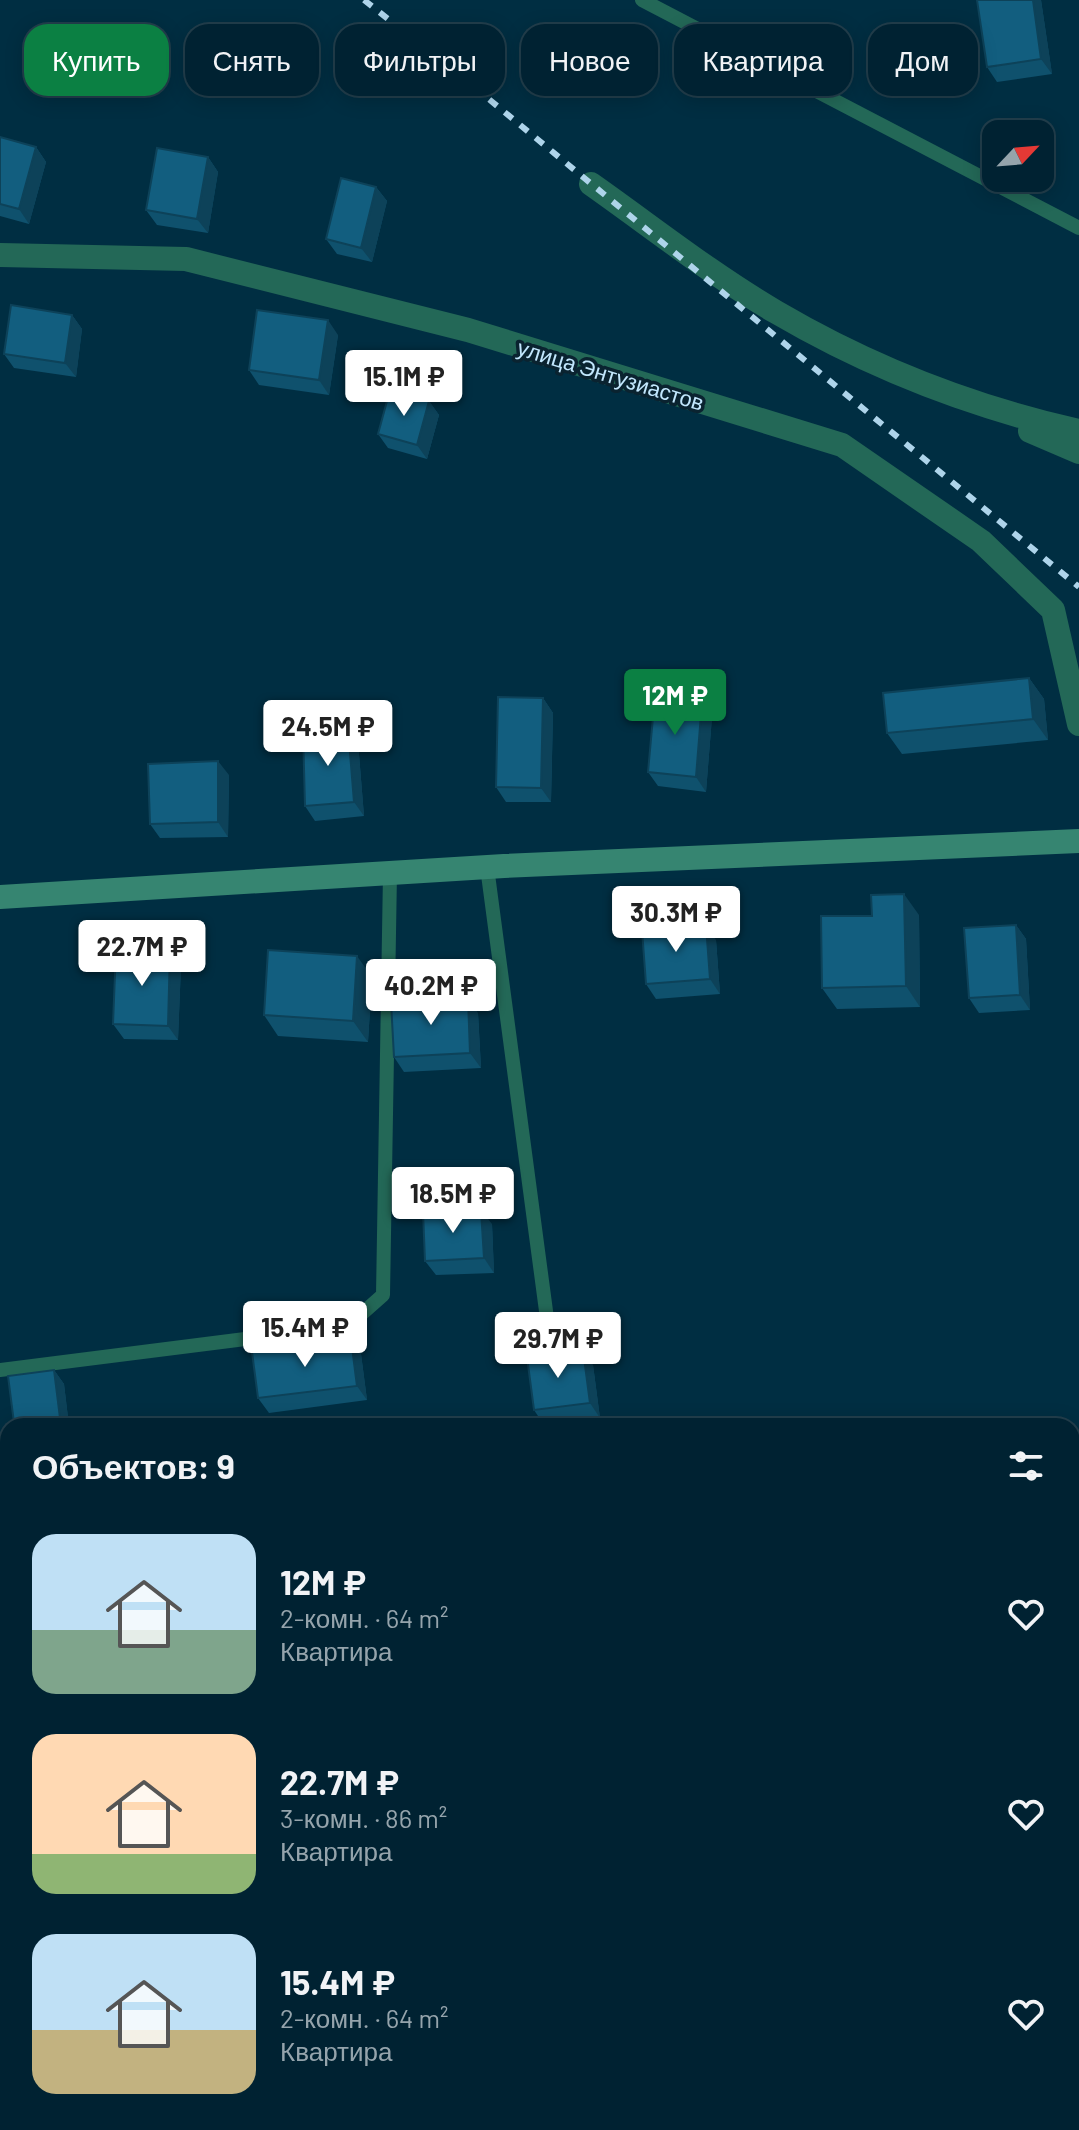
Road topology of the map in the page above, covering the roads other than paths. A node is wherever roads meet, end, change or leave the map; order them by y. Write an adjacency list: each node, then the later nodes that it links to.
1 (642, 0): 3 (lane)
2 (591, 184): 5 (street)
3 (1079, 228)
4 (0, 255): 8 (street, улица Энтузиастов)
5 (902, 376): 6 (street); 7 (street)
6 (1079, 431)
7 (1079, 452)
8 (1079, 724)
9 (1079, 841): 10 (street)
10 (487, 867): 11 (street); 13 (lane)
11 (390, 873): 12 (street); 14 (lane)
12 (0, 897)
13 (548, 1326)
14 (0, 1370)

